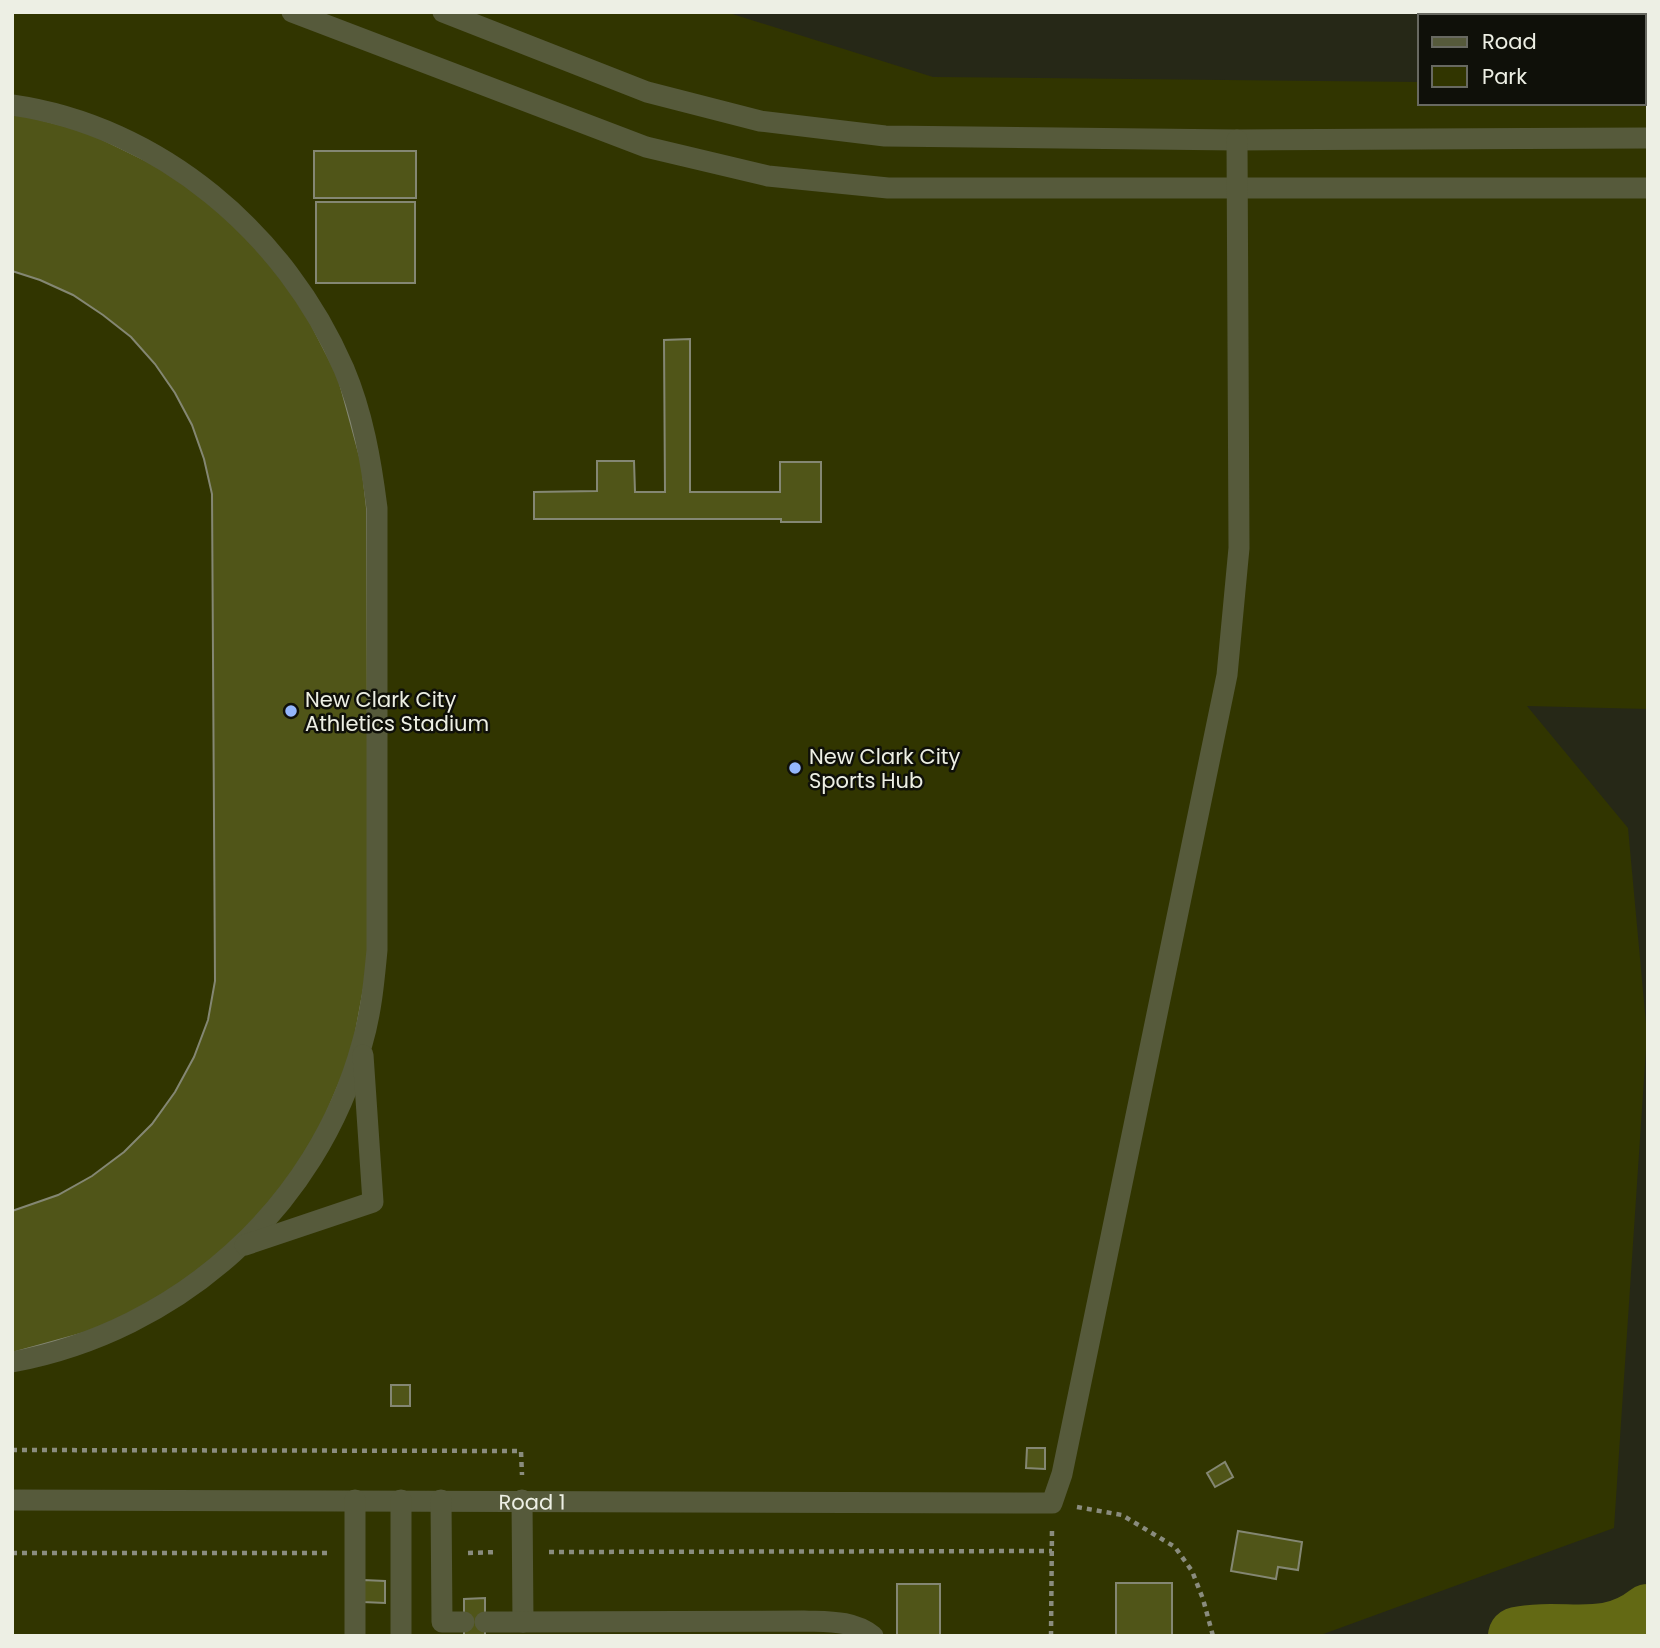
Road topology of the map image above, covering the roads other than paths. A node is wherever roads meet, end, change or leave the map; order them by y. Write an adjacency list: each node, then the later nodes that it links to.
1 (292, 12): 6 (street)
2 (443, 12): 5 (street)
3 (12, 105): 8 (street)
4 (1648, 138): 5 (street)
5 (1237, 140): 6 (street)
6 (1236, 188): 7 (street); 15 (street, Road 1)
7 (1648, 188)
8 (362, 1044): 9 (street); 9 (street)
9 (243, 1245): 10 (street)
10 (12, 1362)
11 (12, 1500): 12 (street, Road 1)
12 (355, 1500): 13 (street, Road 1); 18 (street)
13 (401, 1500): 14 (street, Road 1); 19 (street)
14 (441, 1500): 15 (street, Road 1); 16 (street)
15 (522, 1500): 16 (street)
16 (523, 1622): 17 (street)
17 (804, 1628): 20 (street)
18 (355, 1636)
19 (401, 1636)
20 (873, 1636)

